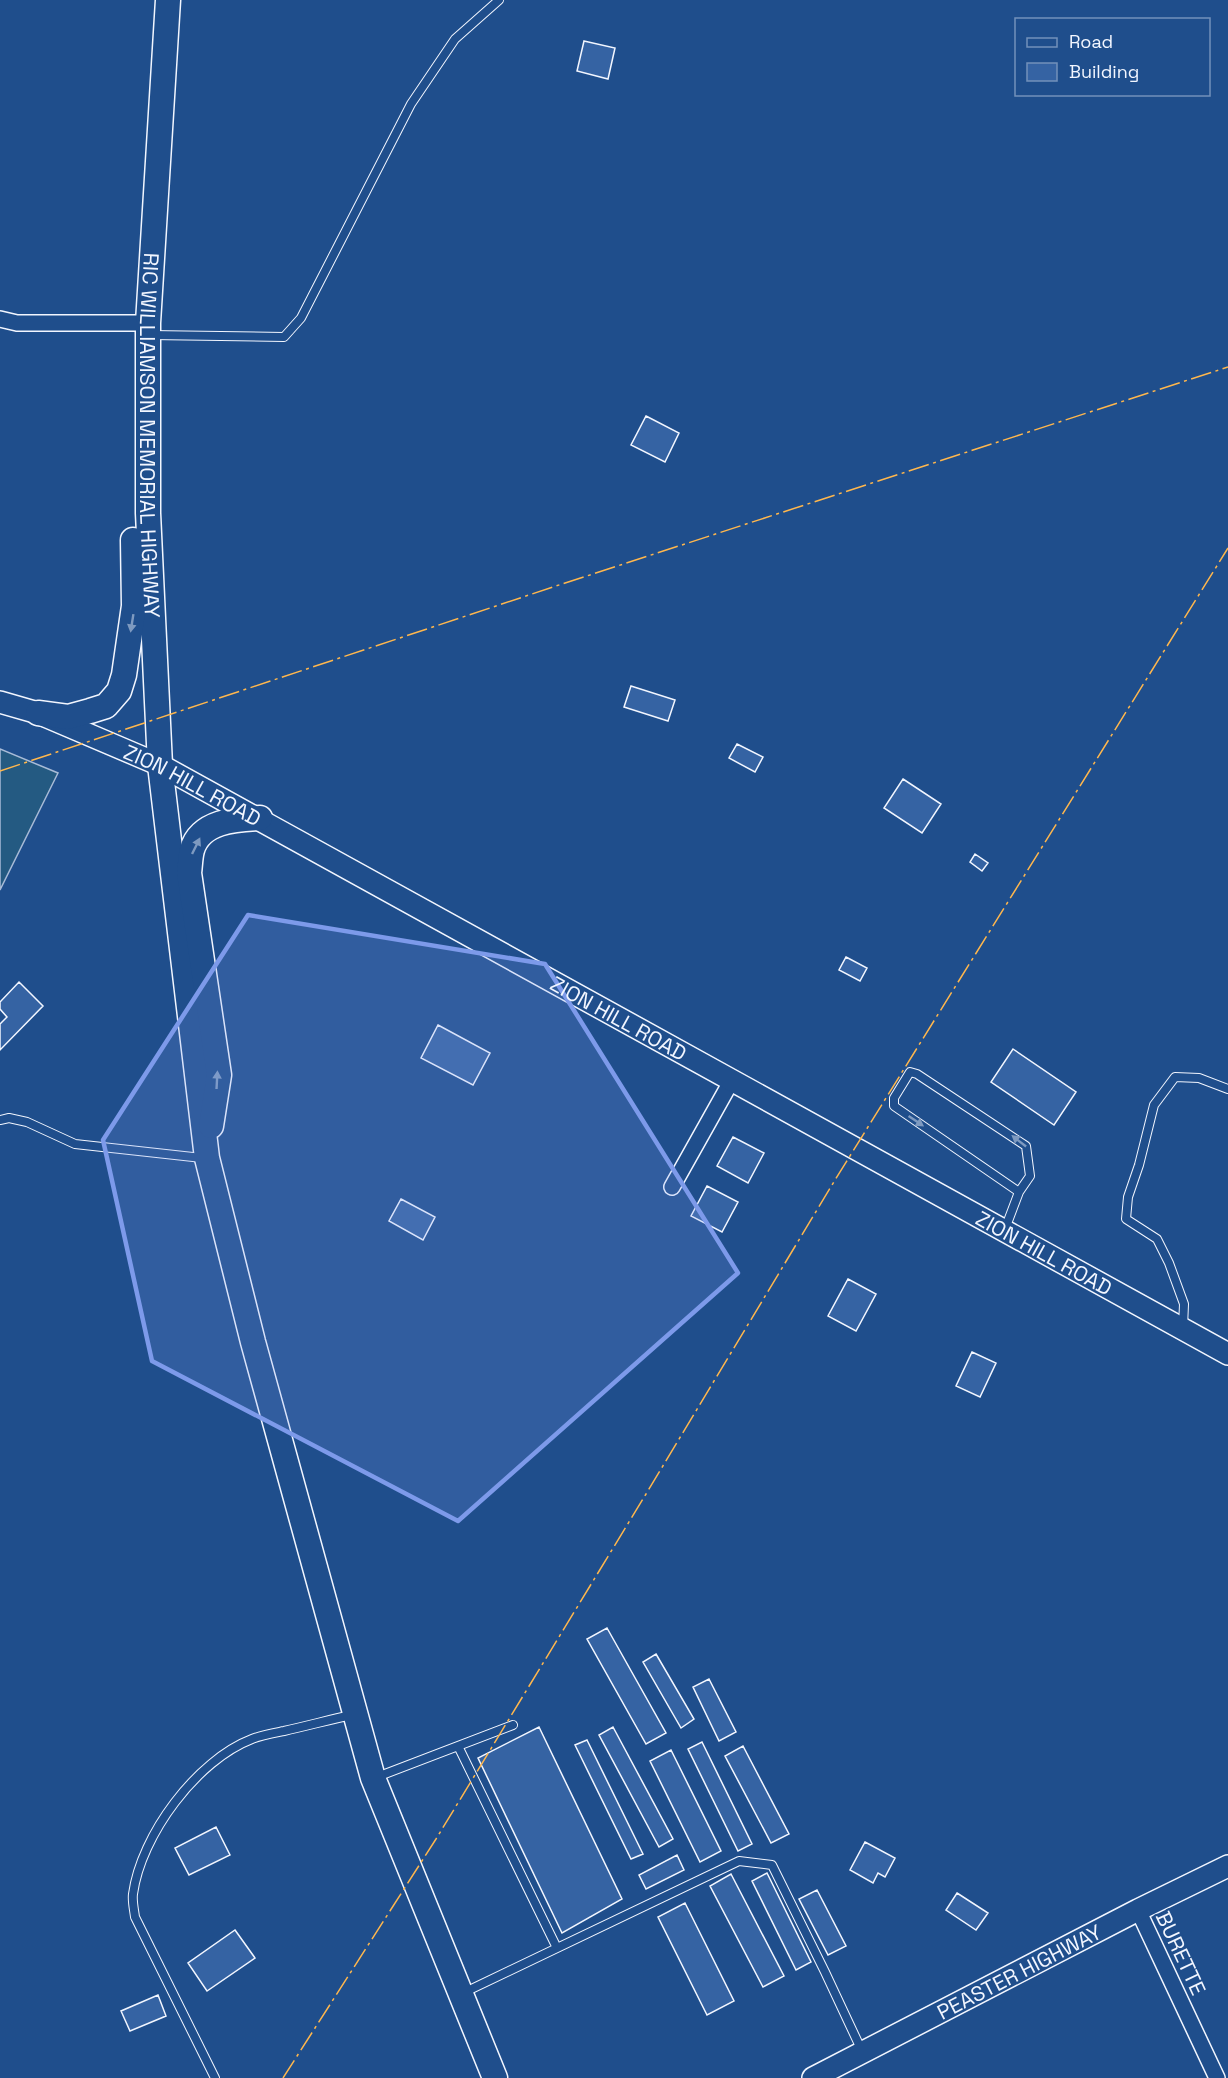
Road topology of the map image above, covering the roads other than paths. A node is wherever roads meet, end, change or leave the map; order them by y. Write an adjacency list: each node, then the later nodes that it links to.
1 (168, 0): 4 (main road, RIC WILLIAMSON MEMORIAL HIGHWAY)
2 (499, 0): 4 (lane)
3 (0, 319): 4 (street)
4 (148, 329): 6 (main road, one-way to 6); 7 (main road, RIC WILLIAMSON MEMORIAL HIGHWAY)
5 (0, 702): 6 (main road, ZION HILL ROAD)
6 (38, 713): 7 (main road, ZION HILL ROAD)
7 (160, 765): 8 (main road, ZION HILL ROAD); 12 (main road, RIC WILLIAMSON MEMORIAL HIGHWAY)
8 (260, 818): 9 (main road, ZION HILL ROAD); 12 (main road, one-way to 8)
9 (732, 1080): 13 (street); 15 (main road, ZION HILL ROAD)
10 (1228, 1089): 16 (lane)
11 (0, 1120): 12 (lane)
12 (207, 1158): 18 (main road, RIC WILLIAMSON MEMORIAL HIGHWAY)
13 (672, 1186)
14 (1019, 1192): 14 (lane, one-way to 14); 15 (lane)
15 (1005, 1230): 16 (main road, ZION HILL ROAD)
16 (1183, 1329): 17 (main road, ZION HILL ROAD)
17 (1228, 1354)
18 (356, 1714): 21 (main road, RIC WILLIAMSON MEMORIAL HIGHWAY); 27 (lane)
19 (513, 1725): 20 (lane)
20 (458, 1746): 21 (lane); 24 (lane)
21 (373, 1778): 25 (main road, RIC WILLIAMSON MEMORIAL HIGHWAY)
22 (1228, 1866): 23 (main road, PEASTER HIGHWAY)
23 (1138, 1910): 26 (main road, PEASTER HIGHWAY); 30 (street, BURETTE)
24 (557, 1948): 25 (lane); 26 (lane)
25 (461, 1994): 28 (main road, RIC WILLIAMSON MEMORIAL HIGHWAY)
26 (863, 2052): 29 (main road, PEASTER HIGHWAY)
27 (215, 2078)
28 (495, 2078)
29 (813, 2078)
30 (1217, 2078)

